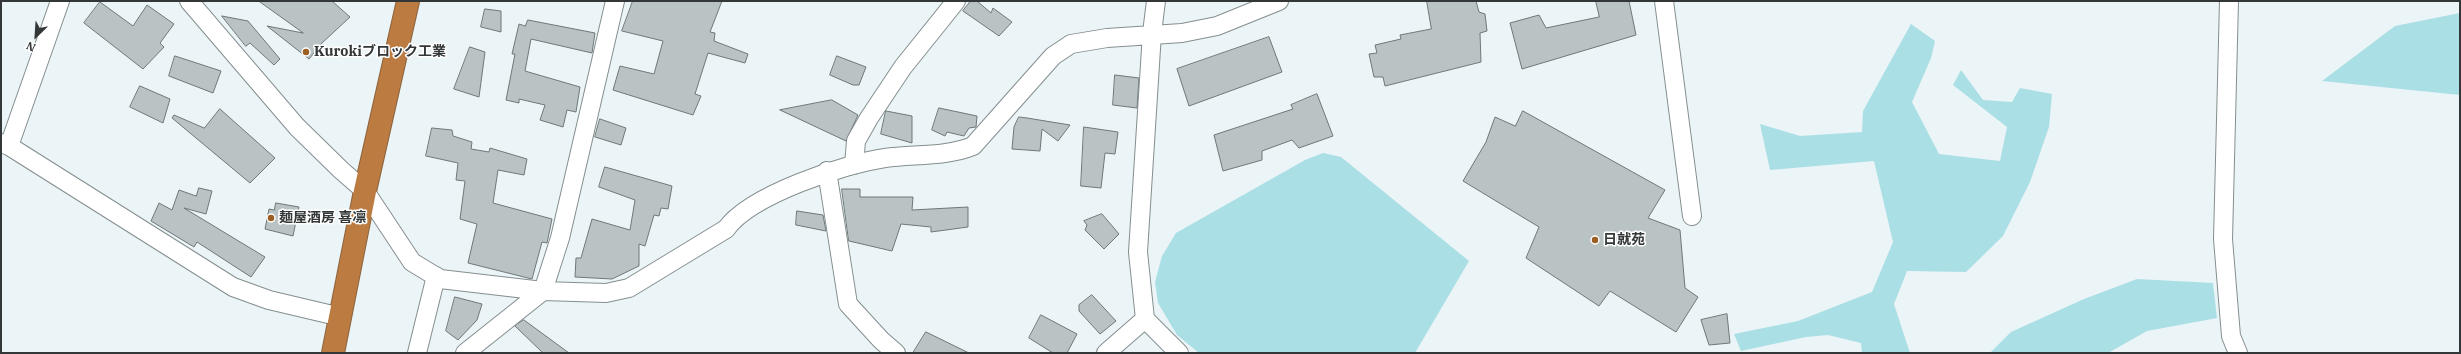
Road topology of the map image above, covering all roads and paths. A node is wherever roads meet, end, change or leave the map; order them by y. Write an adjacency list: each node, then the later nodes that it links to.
1 (60, 1): 11 (street)
2 (190, 1): 14 (street)
3 (408, 1): 14 (highway)
4 (615, 1): 17 (street)
5 (956, 1): 12 (street)
6 (1156, 1): 10 (street)
7 (1279, 1): 10 (street)
8 (1664, 1): 15 (street)
9 (2229, 1): 26 (street)
10 (1152, 33): 12 (street); 19 (street)
11 (5, 144): 18 (street)
12 (854, 165): 13 (street)
13 (827, 172): 17 (street); 23 (street)
14 (365, 190): 16 (street); 18 (highway)
15 (1692, 216)
16 (436, 276): 17 (street); 21 (street)
17 (543, 291): 22 (street)
18 (341, 317): 20 (highway)
19 (1145, 320): 24 (street); 25 (street)
20 (333, 353)
21 (417, 353)
22 (465, 353)
23 (896, 353)
24 (1106, 353)
25 (1179, 353)
26 (2238, 353)

